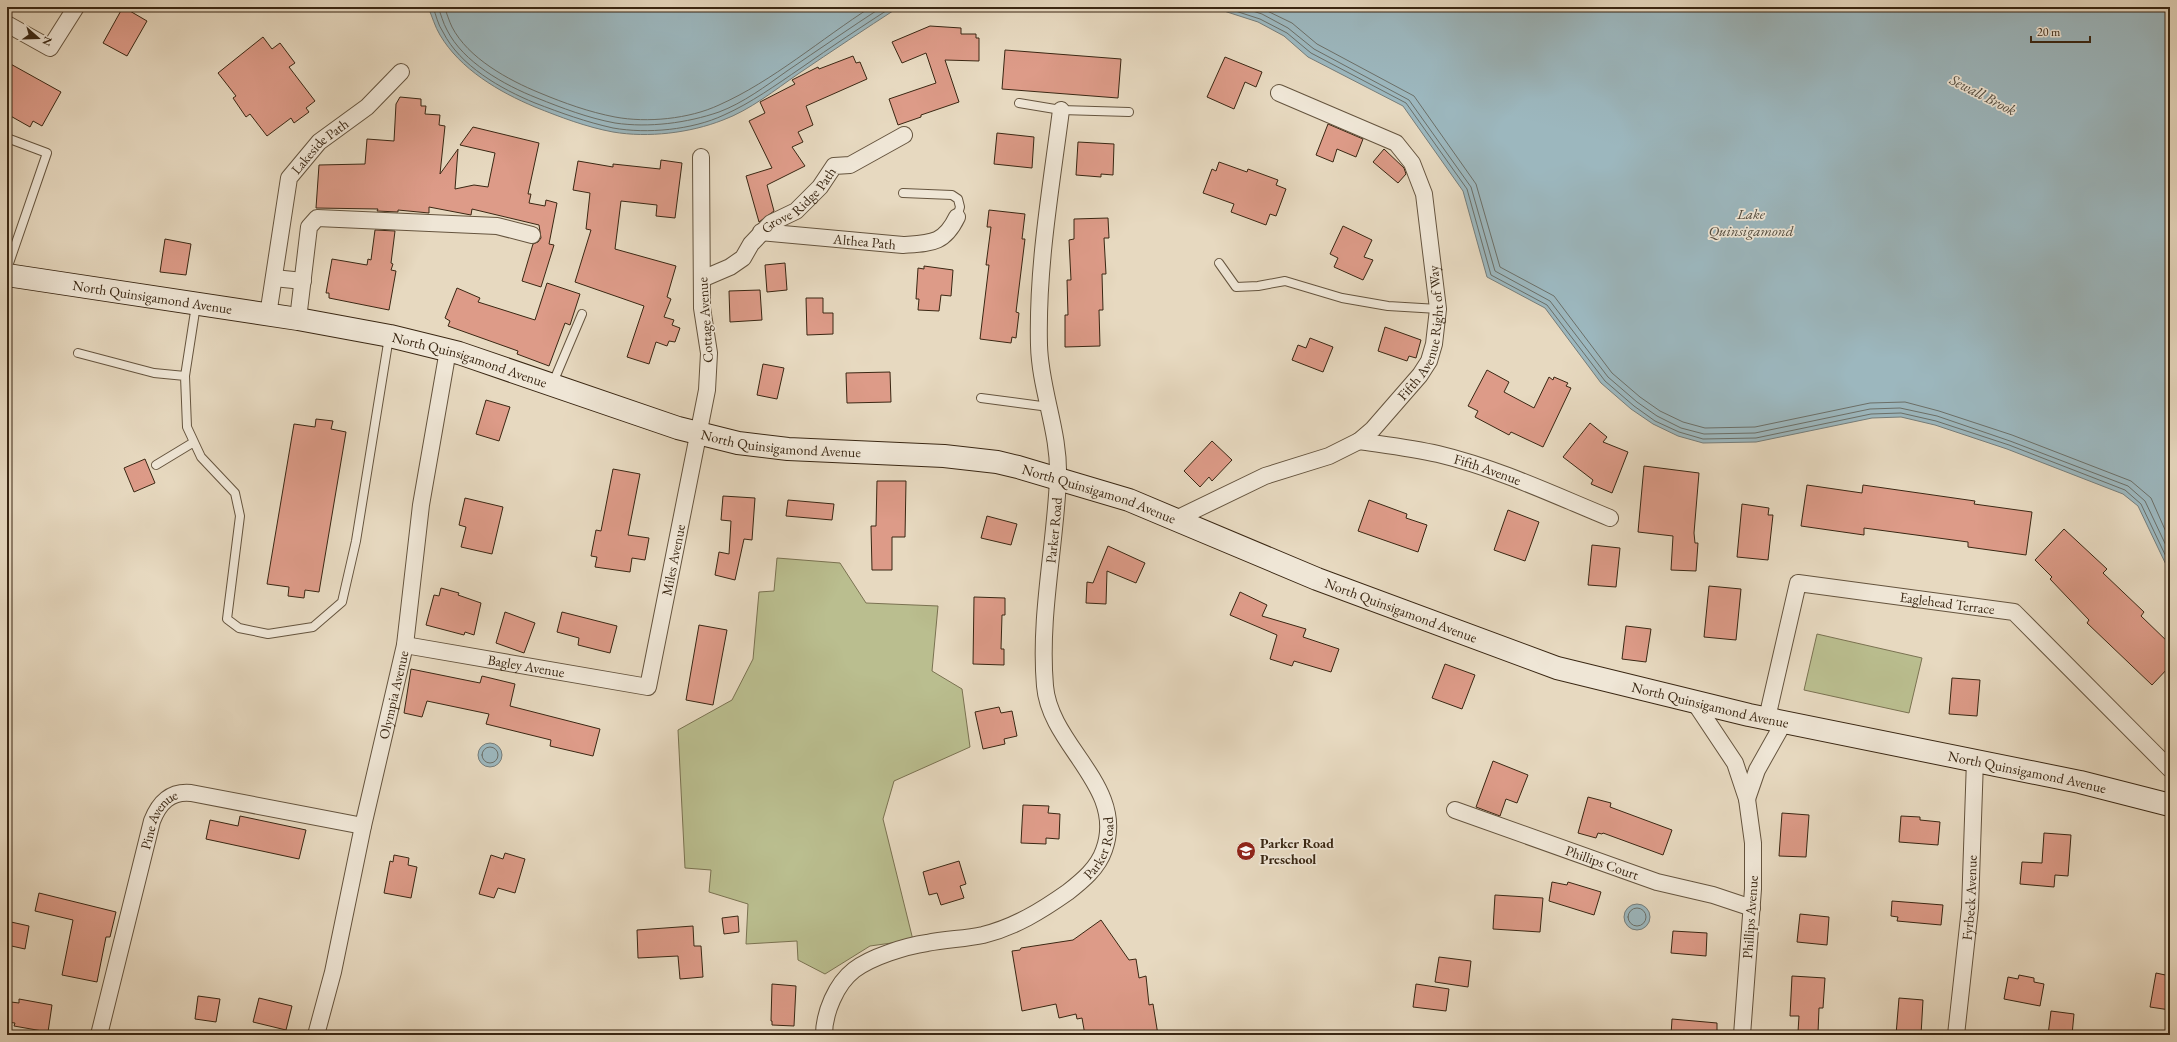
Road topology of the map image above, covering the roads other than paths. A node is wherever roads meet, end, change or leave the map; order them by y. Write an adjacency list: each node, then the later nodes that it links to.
1 (76, 7): 2 (street)
2 (7, 24)
3 (401, 72): 18 (street, Lakeside Path)
4 (1279, 93): 22 (street, Fifth Avenue Right of Way)
5 (1019, 102): 6 (lane)
6 (1060, 110): 7 (lane); 32 (street, Parker Road)
7 (1129, 112)
8 (904, 135): 13 (street, Grove Ridge Path)
9 (7, 138): 16 (lane)
10 (700, 157): 19 (street, Cottage Avenue)
11 (903, 193): 12 (lane)
12 (958, 217): 13 (street, Althea Path)
13 (761, 232): 19 (street, Grove Ridge Path)
14 (532, 235): 20 (street)
15 (1219, 263): 22 (lane)
16 (7, 269)
17 (7, 275): 21 (main road, North Quinsigamond Avenue)
18 (274, 278): 20 (street); 24 (street, Lakeside Path)
19 (702, 279): 33 (street, Cottage Avenue)
20 (303, 281): 25 (street)
21 (196, 305): 24 (main road, North Quinsigamond Avenue); 29 (lane)
22 (1438, 308): 34 (street, Fifth Avenue Right of Way)
23 (582, 314): 30 (lane)
24 (268, 315): 25 (main road, North Quinsigamond Avenue)
25 (298, 319): 26 (main road, North Quinsigamond Avenue)
26 (390, 336): 27 (main road, North Quinsigamond Avenue); 35 (lane)
27 (448, 350): 30 (main road, North Quinsigamond Avenue); 40 (street, Olympia Avenue)
28 (78, 353): 29 (lane)
29 (185, 376): 35 (lane)
30 (551, 386): 33 (main road, North Quinsigamond Avenue)
31 (980, 398): 32 (lane)
32 (1049, 407): 37 (street, Parker Road)
33 (698, 434): 37 (main road, North Quinsigamond Avenue); 41 (street, Miles Avenue)
34 (1359, 441): 38 (street, Fifth Avenue); 39 (street, Fifth Avenue Right of Way)
35 (194, 442): 36 (lane)
36 (156, 465)
37 (1058, 478): 39 (main road, North Quinsigamond Avenue); 53 (street, Parker Road)
38 (1610, 518)
39 (1176, 519): 42 (main road, North Quinsigamond Avenue)
40 (405, 645): 41 (street, Bagley Avenue); 49 (street, Olympia Avenue)
41 (648, 687)
42 (1695, 703): 43 (main road, North Quinsigamond Avenue); 46 (street, Phillips Avenue)
43 (1775, 720): 44 (main road, North Quinsigamond Avenue); 45 (street, Eaglehead Terrace); 46 (street, Phillips Avenue)
44 (1975, 760): 47 (main road, North Quinsigamond Avenue); 55 (street, Fyrbeck Avenue)
45 (2170, 769)
46 (1747, 800): 50 (street, Phillips Avenue)
47 (2170, 805)
48 (1455, 810): 50 (street, Phillips Court)
49 (363, 826): 51 (street, Pine Avenue); 52 (street, Olympia Avenue)
50 (1752, 908): 54 (street, Phillips Avenue)
51 (99, 1035)
52 (316, 1035)
53 (824, 1035)
54 (1742, 1035)
55 (1956, 1035)

